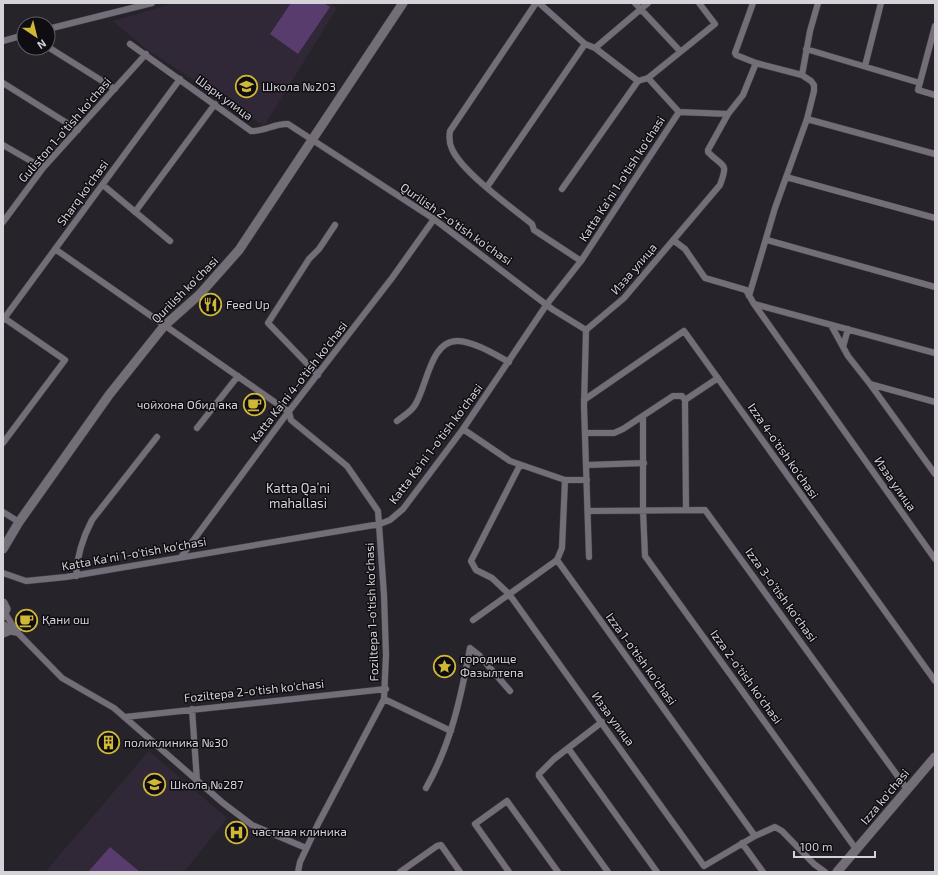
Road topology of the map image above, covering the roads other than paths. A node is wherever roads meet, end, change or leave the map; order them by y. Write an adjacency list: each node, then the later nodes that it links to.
1 (152, 3): 13 (street)
2 (403, 3): 39 (street, Qurilish ko'chasi)
3 (536, 3): 45 (street)
4 (539, 3): 17 (street)
5 (635, 3): 11 (street)
6 (648, 3): 11 (street)
7 (699, 3): 20 (street)
8 (752, 3): 24 (street)
9 (818, 3): 19 (street)
10 (881, 3): 25 (street)
11 (640, 9): 18 (street); 20 (street)
12 (935, 26): 21 (street)
13 (56, 27)
14 (16, 37): 15 (street)
15 (3, 41)
16 (130, 44): 23 (street, Шарк улица)
17 (585, 44): 18 (street); 45 (street)
18 (595, 48): 29 (street)
19 (806, 49): 25 (street); 26 (street)
20 (680, 51): 27 (street)
21 (932, 51): 31 (street)
22 (56, 52): 32 (street)
23 (146, 54): 28 (street, Шарк улица); 32 (street, Guliston 1-o'tish ko'chasi)
24 (756, 63): 26 (street); 36 (street)
25 (865, 66): 31 (street)
26 (802, 75): 37 (street)
27 (648, 78): 29 (street); 35 (street)
28 (180, 79): 34 (street, Шарк улица); 44 (street, Sharq ko'chasi)
29 (638, 81): 46 (street)
30 (3, 83): 38 (street)
31 (920, 83): 33 (street)
32 (115, 89): 38 (street, Guliston 1-o'tish ko'chasi)
33 (935, 95)
34 (215, 104): 39 (street, Шарк улица); 47 (street)
35 (679, 112): 36 (street); 57 (street, Katta Ka'ni 1-o'tish ko'chasi)
36 (728, 114): 53 (street, Изза улица)
37 (807, 119): 41 (street); 43 (street)
38 (78, 130): 42 (street, Guliston 1-o'tish ko'chasi)
39 (311, 140): 50 (street, Qurilish 2-o'tish ko'chasi); 64 (street, Qurilish ko'chasi)
40 (3, 145): 42 (street)
41 (935, 154)
42 (43, 168): 48 (street, Guliston 1-o'tish ko'chasi)
43 (786, 178): 49 (street); 54 (street)
44 (103, 185): 47 (street); 56 (street, Sharq ko'chasi)
45 (487, 187): 57 (street)
46 (562, 189)
47 (135, 212): 55 (street)
48 (6, 213): 51 (street, Guliston 1-o'tish ko'chasi)
49 (935, 218)
50 (434, 219): 60 (street, Qurilish 2-o'tish ko'chasi); 70 (street, Katta Ka'ni 4-o'tish ko'chasi)
51 (3, 222)
52 (335, 225): 70 (street)
53 (673, 240): 59 (street); 66 (street, Изза улица)
54 (767, 240): 58 (street); 59 (street)
55 (170, 241)
56 (55, 249): 62 (street, Sharq ko'chasi); 64 (street)
57 (581, 262): 60 (street, Katta Ka'ni 1-o'tish ko'chasi)
58 (935, 287)
59 (749, 296): 61 (street, Изза улица)
60 (547, 304): 66 (street, Qurilish 2-o'tish ko'chasi); 69 (street, Katta Ka'ni 1-o'tish ko'chasi)
61 (754, 304): 63 (street); 100 (street, Изза улица)
62 (4, 319): 84 (street)
63 (831, 325): 65 (street); 67 (street)
64 (164, 326): 71 (street); 95 (street, Qurilish ko'chasi)
65 (848, 329): 67 (street); 68 (street)
66 (586, 330): 74 (street)
67 (843, 347): 73 (street)
68 (935, 353)
69 (509, 362): 79 (street); 81 (street, Katta Ka'ni 1-o'tish ko'chasi)
70 (318, 375): 77 (street, Katta Ka'ni 4-o'tish ko'chasi)
71 (238, 376): 77 (street); 80 (street)
72 (718, 378): 74 (street, Izza 4-o'tish ko'chasi); 75 (street); 111 (street, Izza 4-o'tish ko'chasi)
73 (870, 384): 76 (street); 88 (street)
74 (584, 400): 82 (street)
75 (685, 400): 78 (street); 91 (street)
76 (935, 402)
77 (289, 412): 96 (street, Foziltepa 1-o'tish ko'chasi); 99 (street, Katta Ka'ni 4-o'tish ko'chasi)
78 (644, 416): 82 (street); 85 (street, Izza 2-o'tish ko'chasi)
79 (396, 420)
80 (197, 428)
81 (462, 429): 87 (street); 96 (street, Katta Ka'ni 1-o'tish ko'chasi)
82 (586, 433): 86 (street)
83 (157, 437): 103 (street)
84 (3, 443)
85 (644, 463): 86 (street); 92 (street, Izza 2-o'tish ko'chasi)
86 (586, 464): 90 (street)
87 (520, 465): 89 (street); 104 (street, Изза улица)
88 (935, 474)
89 (565, 480): 90 (street); 101 (street)
90 (587, 480): 93 (street)
91 (686, 509): 92 (street, Izza 3-o'tish ko'chasi); 123 (street, Izza 3-o'tish ko'chasi)
92 (643, 510): 93 (street, Izza 3-o'tish ko'chasi); 127 (street, Izza 2-o'tish ko'chasi)
93 (588, 511): 98 (street)
94 (3, 512): 95 (street)
95 (19, 522): 97 (street, Qurilish ko'chasi)
96 (380, 524): 99 (street, Katta Ka'ni 1-o'tish ko'chasi); 112 (street, Foziltepa 1-o'tish ko'chasi)
97 (3, 549)
98 (589, 556)
99 (181, 557): 103 (street, Katta Ka'ni 1-o'tish ko'chasi)
100 (935, 559)
101 (557, 560): 104 (street); 124 (street, Izza 1-o'tish ko'chasi)
102 (3, 573): 103 (street, Katta Ka'ni 1-o'tish ko'chasi)
103 (76, 576)
104 (508, 594): 107 (street); 117 (street, Изза улица)
105 (3, 603): 106 (street)
106 (4, 614): 108 (street); 109 (street)
107 (473, 620)
108 (3, 624): 109 (street)
109 (16, 631): 110 (street); 116 (street)
110 (3, 634)
111 (935, 681)
112 (386, 689): 114 (street, Foziltepa 1-o'tish ko'chasi); 115 (street, Foziltepa 2-o'tish ko'chasi)
113 (510, 691): 118 (street)
114 (384, 699): 118 (street); 126 (street, Foziltepa 1-o'tish ko'chasi)
115 (192, 709): 116 (street, Foziltepa 2-o'tish ko'chasi); 121 (street)
116 (125, 717): 121 (street)
117 (602, 722): 119 (street); 128 (street, Изза улица)
118 (451, 731): 122 (street)
119 (568, 748): 134 (street); 135 (street)
120 (935, 757): 123 (street, Izza ko'chasi)
121 (197, 781): 126 (street)
122 (426, 788)
123 (907, 789): 127 (street, Izza ko'chasi)
124 (755, 836): 125 (street); 138 (street)
125 (742, 843): 128 (street); 137 (street)
126 (306, 848): 130 (street, Foziltepa 1-o'tish ko'chasi)
127 (856, 849): 139 (street, Izza ko'chasi)
128 (704, 866): 136 (street, Изза улица)
129 (403, 871): 131 (street)
130 (298, 872)
131 (460, 872)
132 (509, 872): 133 (street)
133 (558, 872)
134 (608, 872)
135 (657, 872)
136 (708, 872)
137 (763, 872)
138 (825, 872)
139 (837, 872)

